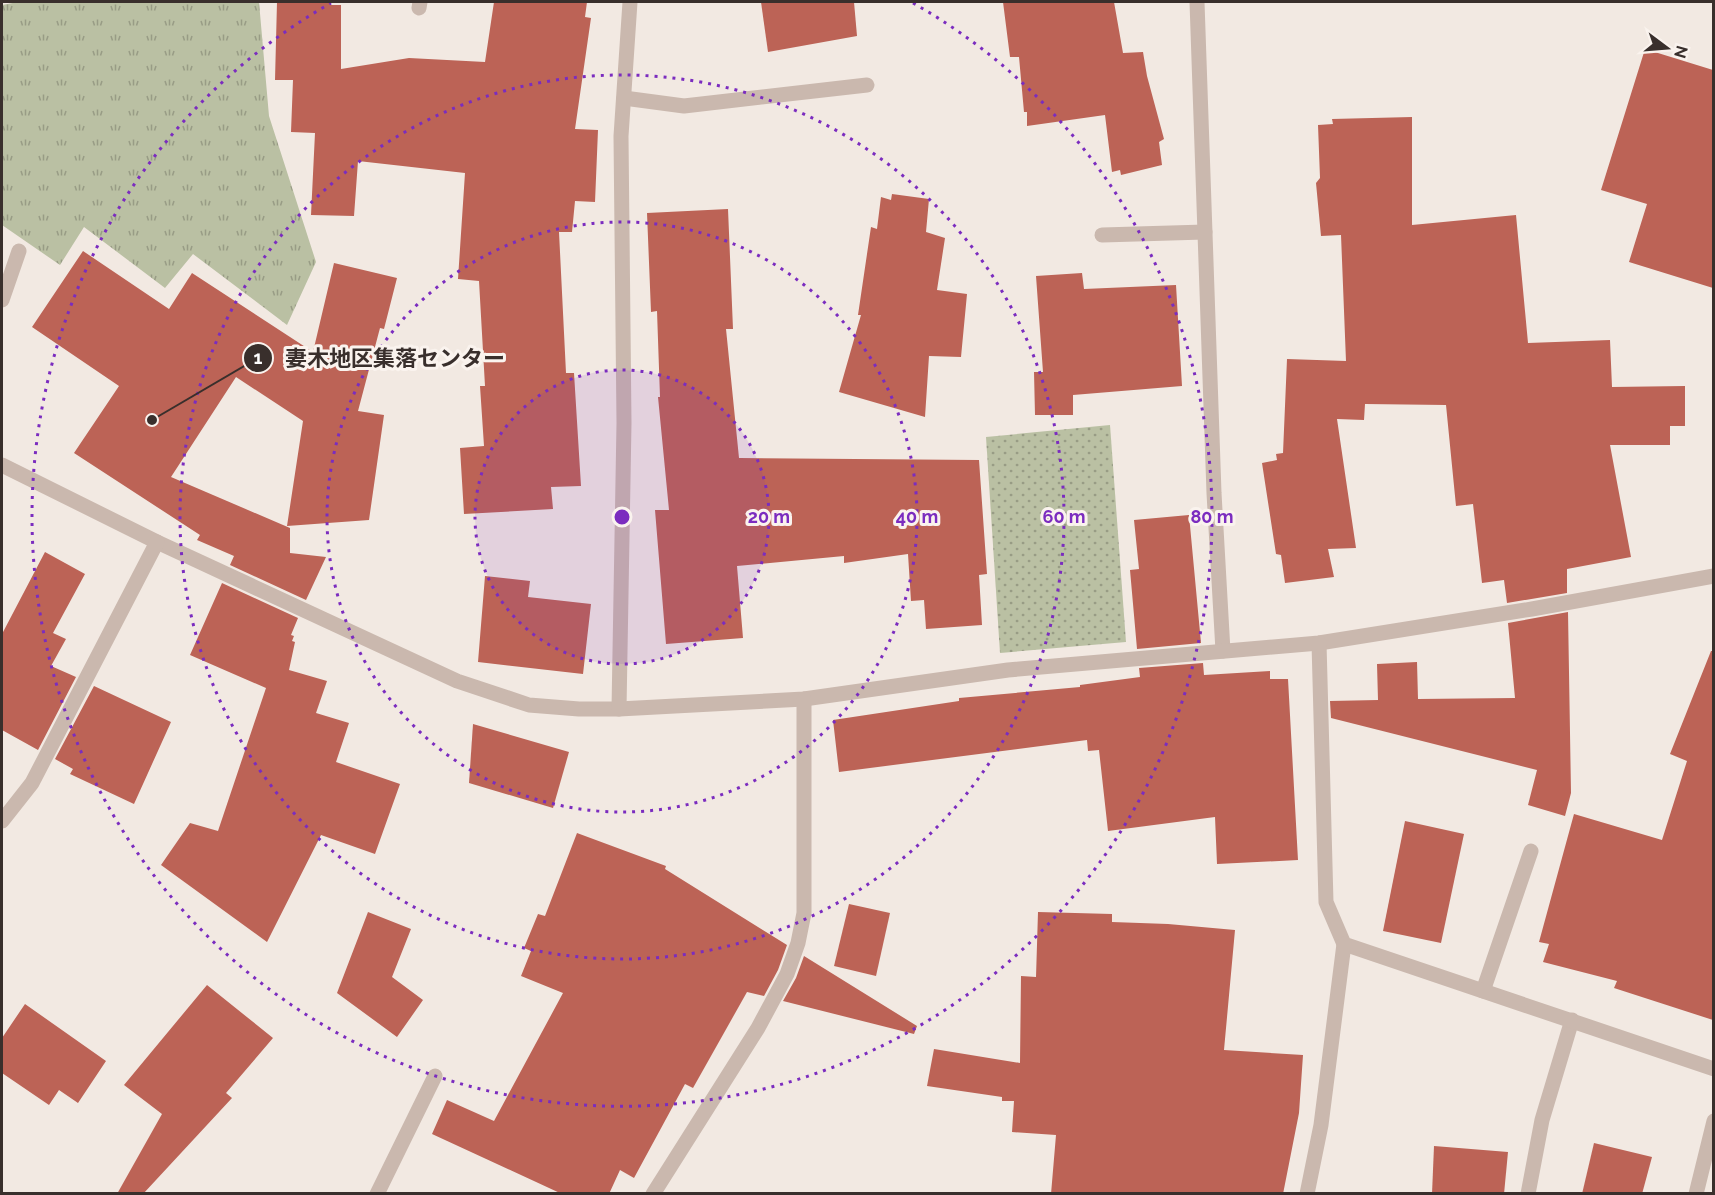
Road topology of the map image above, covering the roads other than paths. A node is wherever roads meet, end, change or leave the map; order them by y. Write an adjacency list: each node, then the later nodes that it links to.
1 (630, 2): 4 (street)
2 (1197, 2): 5 (street)
3 (867, 85): 4 (street)
4 (624, 98): 15 (street)
5 (1205, 232): 6 (street); 13 (street)
6 (1102, 235)
7 (20, 251): 8 (street)
8 (2, 300)
9 (2, 465): 10 (street)
10 (158, 542): 15 (street); 16 (street)
11 (1713, 576): 12 (street)
12 (1319, 643): 13 (street); 18 (street)
13 (1223, 651): 14 (street)
14 (804, 699): 15 (street); 25 (street)
15 (619, 709)
16 (2, 821)
17 (1531, 851): 19 (street)
18 (1344, 944): 19 (street); 26 (street)
19 (1483, 991): 20 (street)
20 (1572, 1020): 21 (street); 27 (street)
21 (1713, 1069)
22 (435, 1076): 24 (street)
23 (1713, 1121): 28 (street)
24 (377, 1194)
25 (653, 1194)
26 (1307, 1194)
27 (1528, 1194)
28 (1696, 1194)

